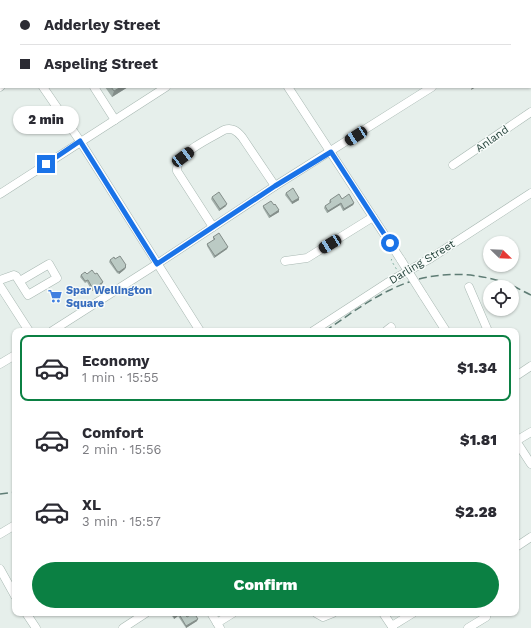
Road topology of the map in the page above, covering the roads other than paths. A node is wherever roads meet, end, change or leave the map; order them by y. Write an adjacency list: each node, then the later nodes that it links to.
1 (44, 88): 8 (street)
2 (95, 88): 7 (street)
3 (164, 88): 7 (street)
4 (289, 88): 9 (street)
5 (430, 88): 9 (street)
6 (531, 112): 10 (street, Anland)
7 (115, 120): 8 (street)
8 (80, 141): 13 (street); 17 (street)
9 (331, 152): 11 (street); 14 (street)
10 (453, 165)
11 (275, 186): 15 (street); 15 (street)
12 (531, 193): 26 (street, Darling Street)
13 (0, 194)
14 (373, 217): 16 (street); 27 (street, bridge)
15 (213, 227): 17 (street)
16 (285, 261)
17 (157, 264): 24 (street); 25 (street)
18 (0, 280): 19 (street)
19 (20, 282)
20 (0, 286): 22 (street)
21 (469, 287): 28 (street)
22 (4, 299): 23 (street)
23 (27, 328)
24 (57, 328)
25 (197, 328)
26 (318, 328)
27 (444, 328)
28 (487, 328)
29 (12, 356): 30 (street)
30 (0, 364)
31 (531, 366): 32 (street)
32 (519, 374)
33 (531, 432): 34 (street)
34 (519, 439)
35 (519, 445): 36 (street)
36 (529, 458)
37 (12, 527): 38 (street)
38 (0, 534)
39 (531, 537): 40 (street)
40 (519, 545)
41 (0, 570): 42 (street)
42 (12, 591)
43 (31, 616): 52 (street)
44 (141, 616): 53 (street)
45 (213, 616): 50 (street)
46 (230, 616): 50 (street)
47 (385, 616): 51 (street)
48 (409, 616): 51 (street)
49 (486, 617): 54 (street)
50 (218, 626)
51 (393, 627)
52 (36, 628)
53 (123, 628)
54 (468, 628)

